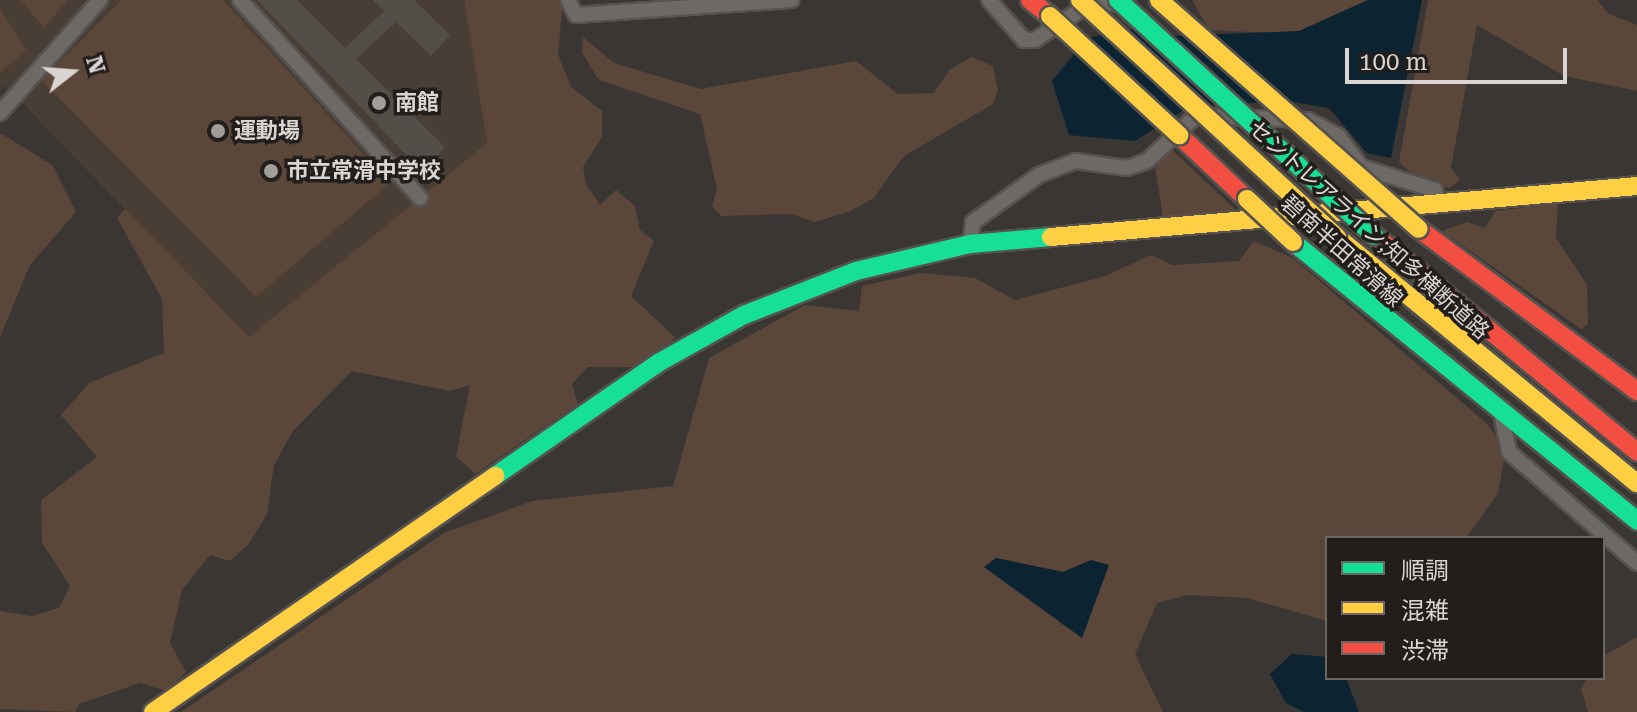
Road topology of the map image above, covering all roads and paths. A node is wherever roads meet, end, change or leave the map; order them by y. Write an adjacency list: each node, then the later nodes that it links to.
1 (100, 0): 11 (street)
2 (240, 0): 13 (street)
3 (568, 0): 4 (street)
4 (791, 0)
5 (989, 0): 9 (street)
6 (1030, 0): 17 (main road, 碧南半田常滑線, bridge)
7 (1080, 0): 19 (main road, セントレアライン;知多横断道路, bridge)
8 (1118, 0): 18 (main road, セントレアライン;知多横断道路, bridge)
9 (1131, 0)
10 (1159, 0): 16 (main road, bridge)
11 (0, 113)
12 (1637, 186): 14 (main road)
13 (420, 198)
14 (1438, 204): 15 (main road); 15 (street)
15 (970, 244): 22 (main road)
16 (1637, 391)
17 (1502, 418): 20 (main road, 碧南半田常滑線); 21 (street)
18 (1637, 452)
19 (1637, 483)
20 (1637, 521)
21 (1637, 563)
22 (153, 712)

